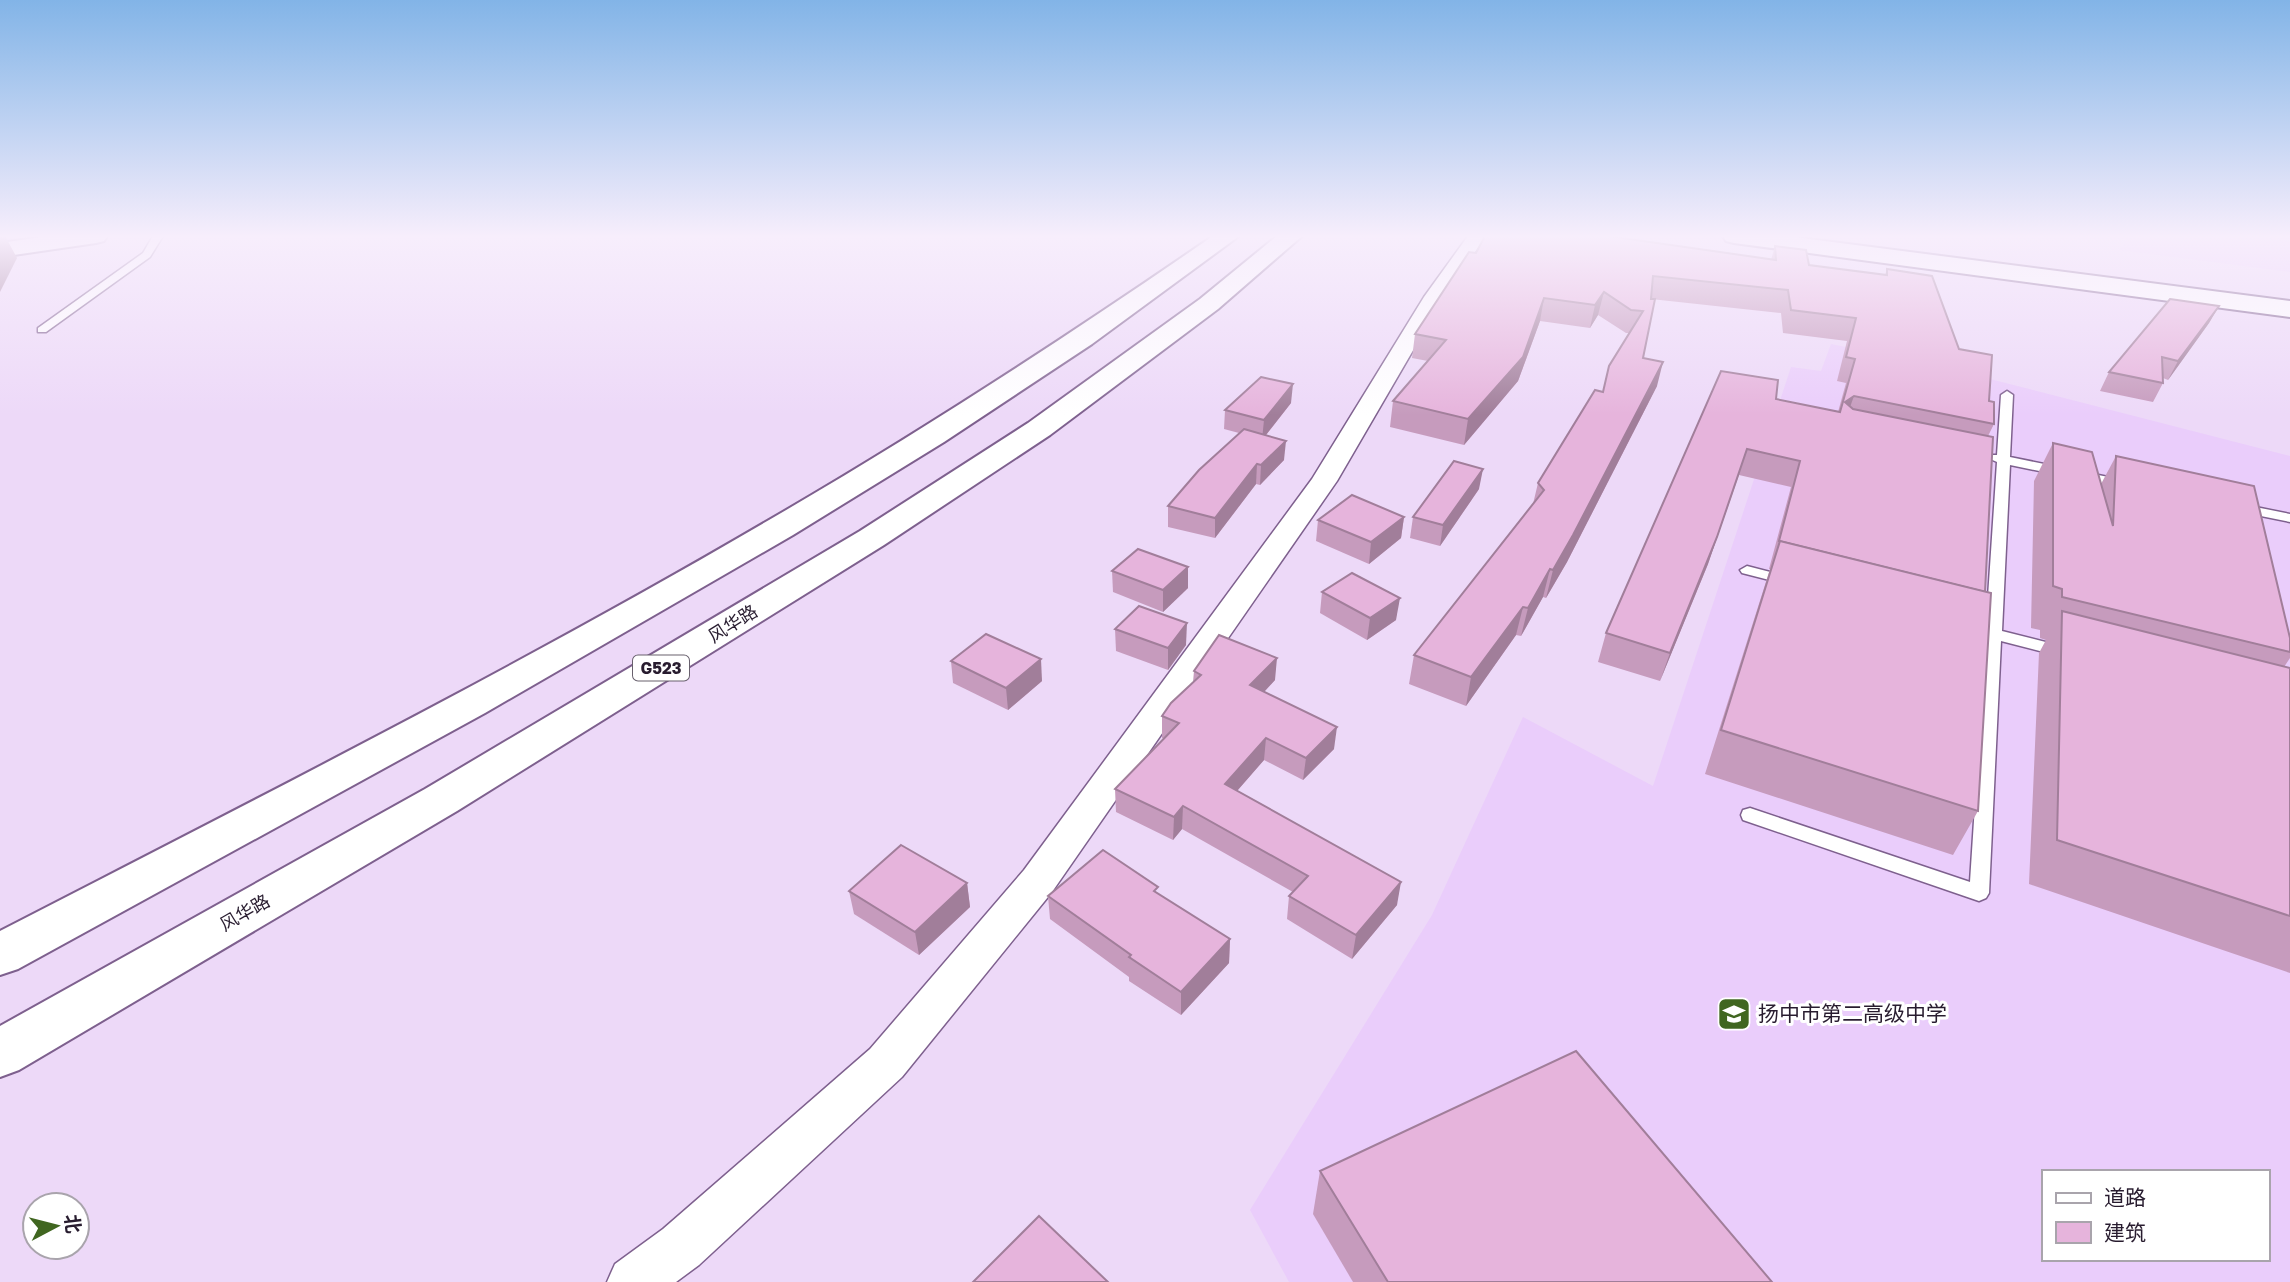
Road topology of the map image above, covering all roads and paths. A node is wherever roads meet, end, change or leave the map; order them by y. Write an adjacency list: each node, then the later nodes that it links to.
1 (90, 296): 9 (lane)
2 (1145, 296): 22 (main road)
3 (1219, 296): 23 (main road, 风华路 / G523)
4 (1435, 296): 24 (street)
5 (2190, 296): 8 (main road)
6 (2258, 296): 7 (main road)
7 (2290, 300)
8 (2290, 309)
9 (42, 330)
10 (2007, 395): 12 (lane)
11 (1977, 455): 12 (lane)
12 (2004, 460): 13 (lane); 19 (lane)
13 (2137, 487)
14 (2240, 512): 15 (lane)
15 (2290, 518)
16 (1747, 570): 17 (lane)
17 (1799, 584)
18 (1968, 627): 19 (lane)
19 (1993, 634): 20 (lane); 21 (lane)
20 (2074, 655)
21 (1750, 815)
22 (0, 955)
23 (0, 1053)
24 (633, 1282)

